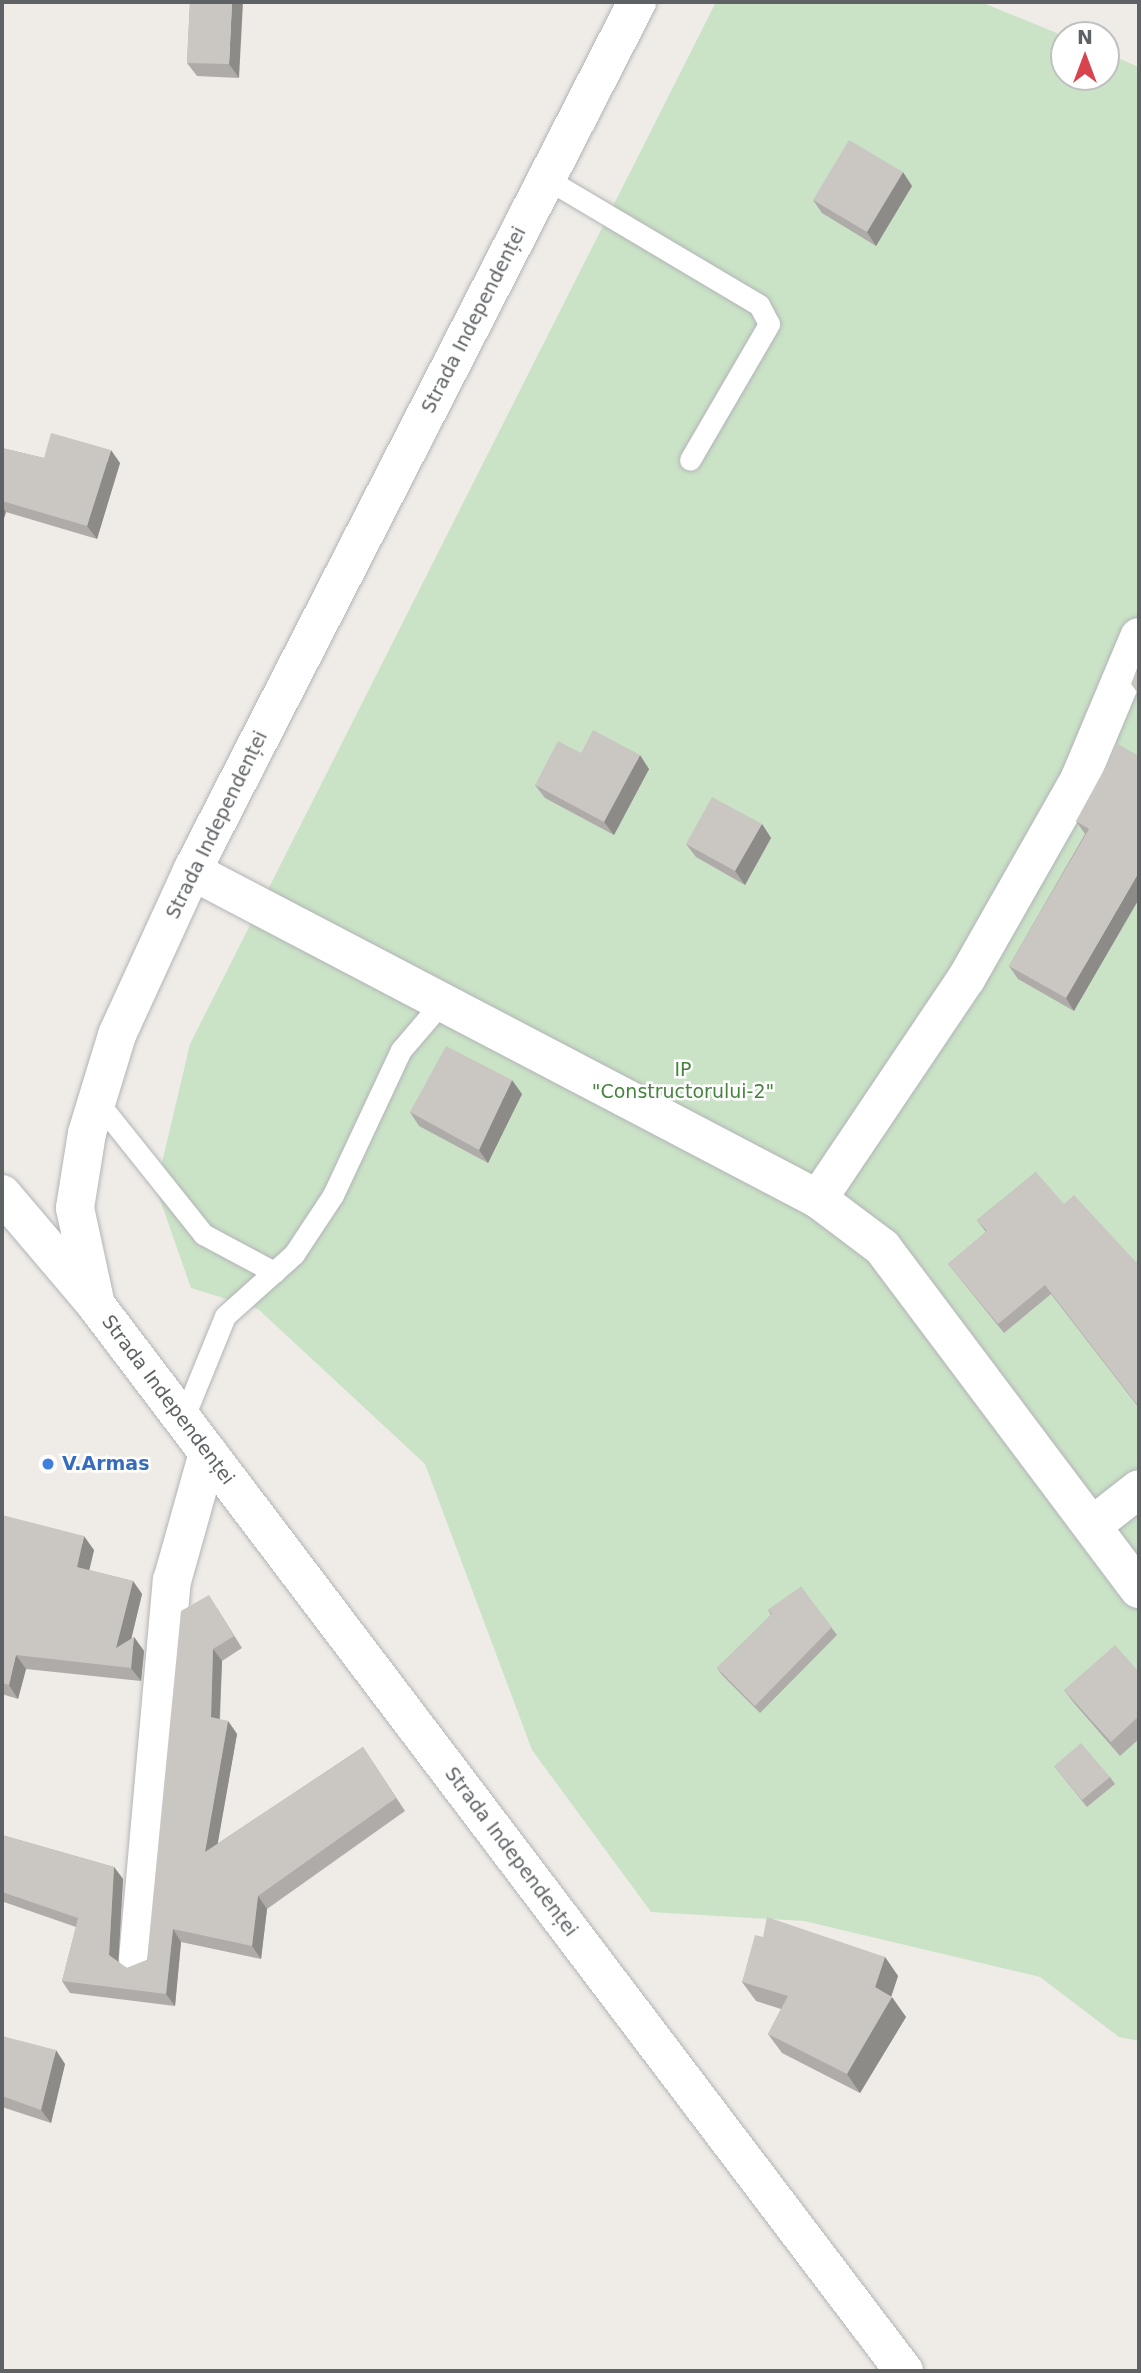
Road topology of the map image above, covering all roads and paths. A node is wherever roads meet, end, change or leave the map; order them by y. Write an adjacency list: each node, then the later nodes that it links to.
1 (638, 2): 2 (main road, Strada Independenței)
2 (547, 179): 3 (lane); 5 (main road, Strada Independenței)
3 (690, 460)
4 (1139, 637): 9 (main road)
5 (192, 871): 6 (main road); 7 (main road, Strada Independenței)
6 (442, 1002): 9 (main road); 10 (lane)
7 (97, 1101): 10 (lane); 11 (main road, Strada Independenței)
8 (2, 1194): 11 (main road)
9 (818, 1199): 15 (main road)
10 (274, 1272): 12 (lane)
11 (96, 1305): 12 (main road, Strada Independenței)
12 (183, 1419): 13 (main road, Strada Independenței)
13 (208, 1452): 17 (main road); 18 (main road, Strada Independenței)
14 (1139, 1489): 15 (main road)
15 (1093, 1525): 16 (main road)
16 (1139, 1589)
17 (138, 1959)
18 (904, 2371)

